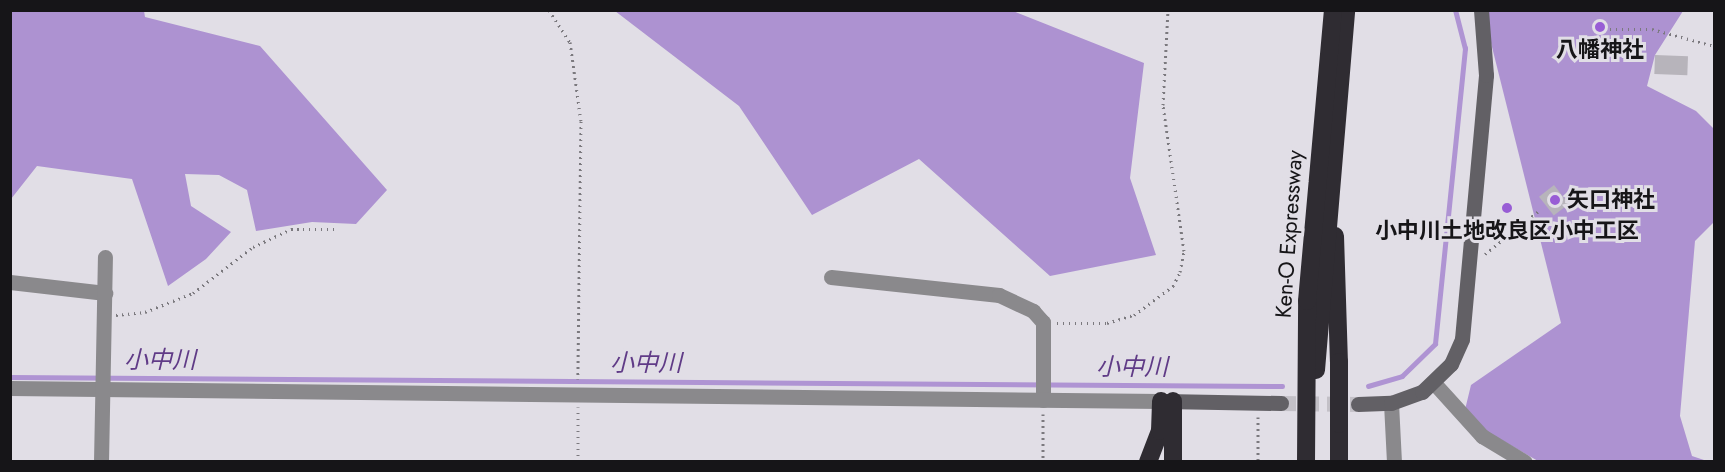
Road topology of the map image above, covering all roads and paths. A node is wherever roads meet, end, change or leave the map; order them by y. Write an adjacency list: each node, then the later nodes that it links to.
1 (549, 10): 22 (path)
2 (1168, 10): 17 (path)
3 (1333, 10): 18 (highway, Ken-O Expressway)
4 (1346, 10): 8 (highway, Ken-O Expressway)
5 (1480, 10): 12 (street)
6 (1610, 28): 7 (path)
7 (1714, 46)
8 (1333, 162): 37 (highway, Ken-O Expressway); 38 (highway, bridge)
9 (1540, 210): 12 (path)
10 (337, 229): 16 (path)
11 (105, 257): 15 (street)
12 (1473, 260): 20 (street)
13 (831, 277): 17 (street)
14 (10, 282): 15 (street)
15 (105, 292): 16 (street)
16 (105, 316): 19 (street)
17 (1043, 322): 23 (street)
18 (1304, 376): 35 (highway); 36 (highway, Ken-O Expressway)
19 (105, 380): 21 (street); 22 (street); 29 (street)
20 (1434, 383): 27 (street); 40 (street)
21 (10, 388)
22 (578, 396): 23 (street); 30 (path)
23 (1043, 397): 24 (street); 31 (path)
24 (1167, 401): 25 (street); 32 (highway); 33 (highway)
25 (1257, 403): 26 (street); 34 (path)
26 (1281, 403)
27 (1391, 403): 28 (street); 39 (street)
28 (1358, 404)
29 (101, 462)
30 (578, 462)
31 (1043, 462)
32 (1148, 462)
33 (1173, 462)
34 (1258, 462)
35 (1299, 462)
36 (1306, 462)
37 (1316, 462)
38 (1339, 462)
39 (1394, 462)
40 (1524, 462)

